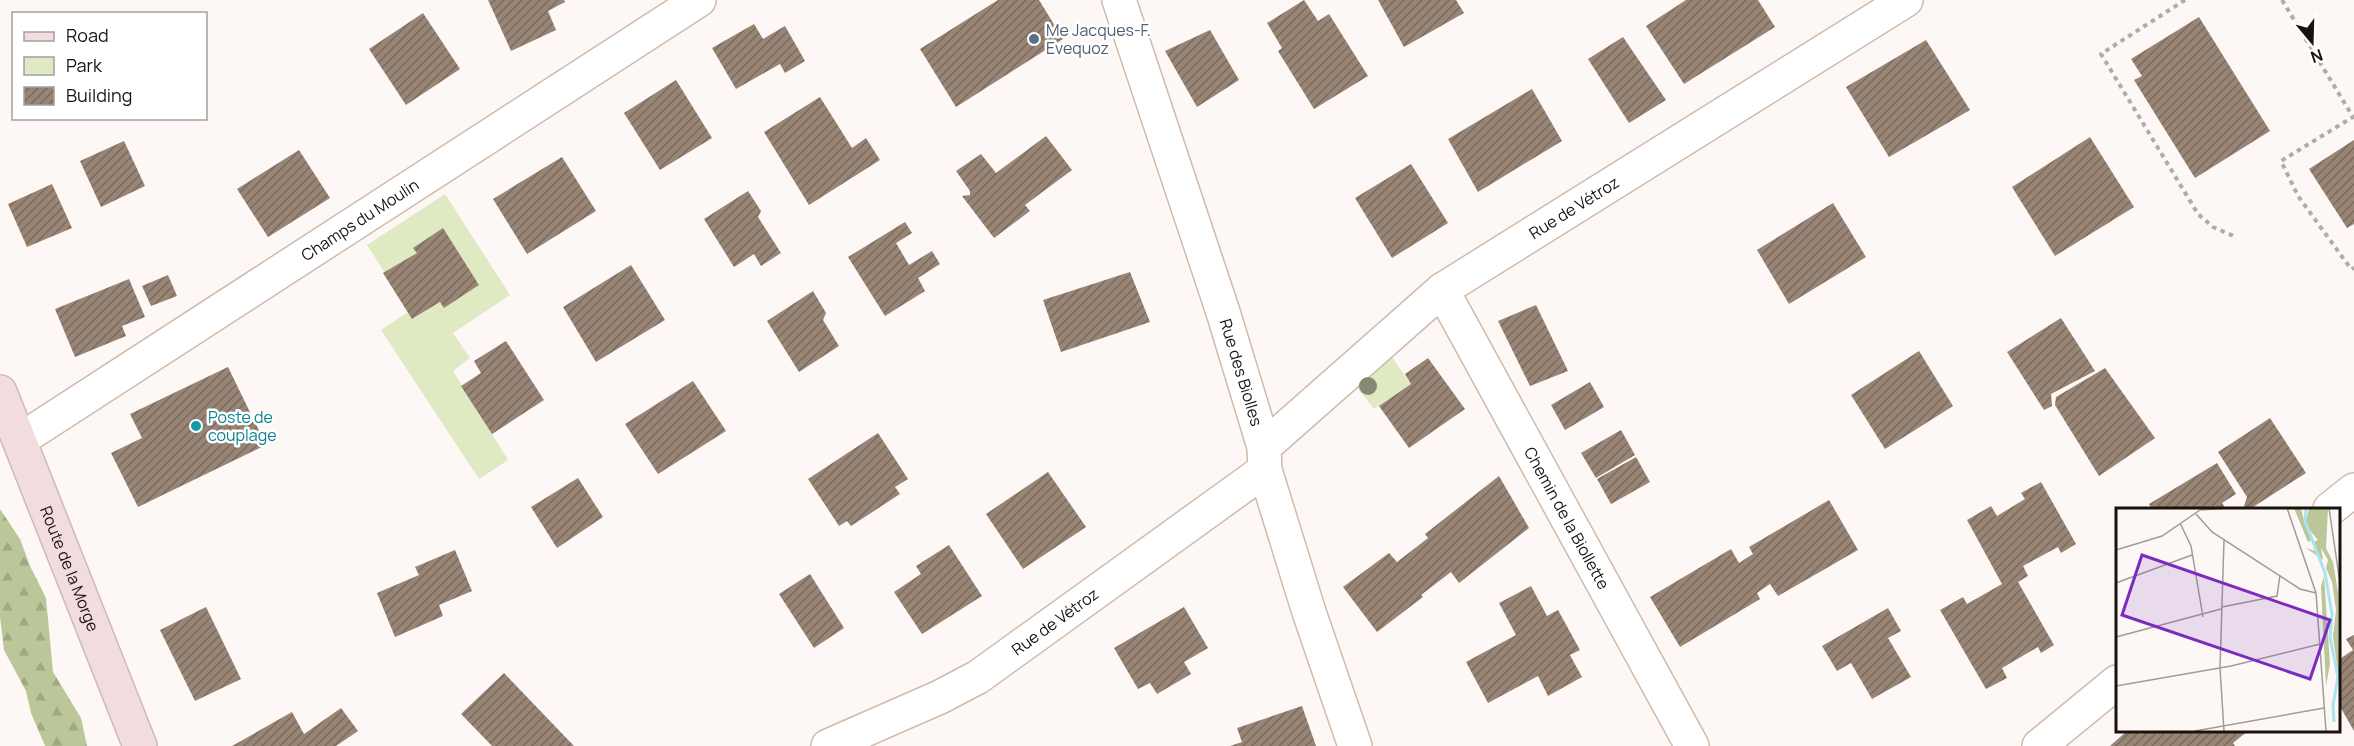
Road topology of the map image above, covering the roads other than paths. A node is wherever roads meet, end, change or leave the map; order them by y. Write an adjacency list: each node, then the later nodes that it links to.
1 (699, 0): 6 (street, Champs du Moulin)
2 (1119, 0): 7 (street, Rue des Biolles)
3 (1906, 0): 4 (street, Rue de Vétroz)
4 (1442, 290): 7 (street, Rue de Vétroz); 14 (street, Chemin de la Biollette)
5 (0, 392): 6 (street, Route de la Morge)
6 (20, 440): 11 (street, Route de la Morge)
7 (1264, 459): 12 (street, Rue de Vétroz); 13 (street, Rue des Biolles)
8 (2354, 490): 9 (street)
9 (2331, 508)
10 (2116, 683): 15 (street)
11 (140, 746)
12 (828, 746)
13 (1355, 746)
14 (1692, 746)
15 (2039, 746)

